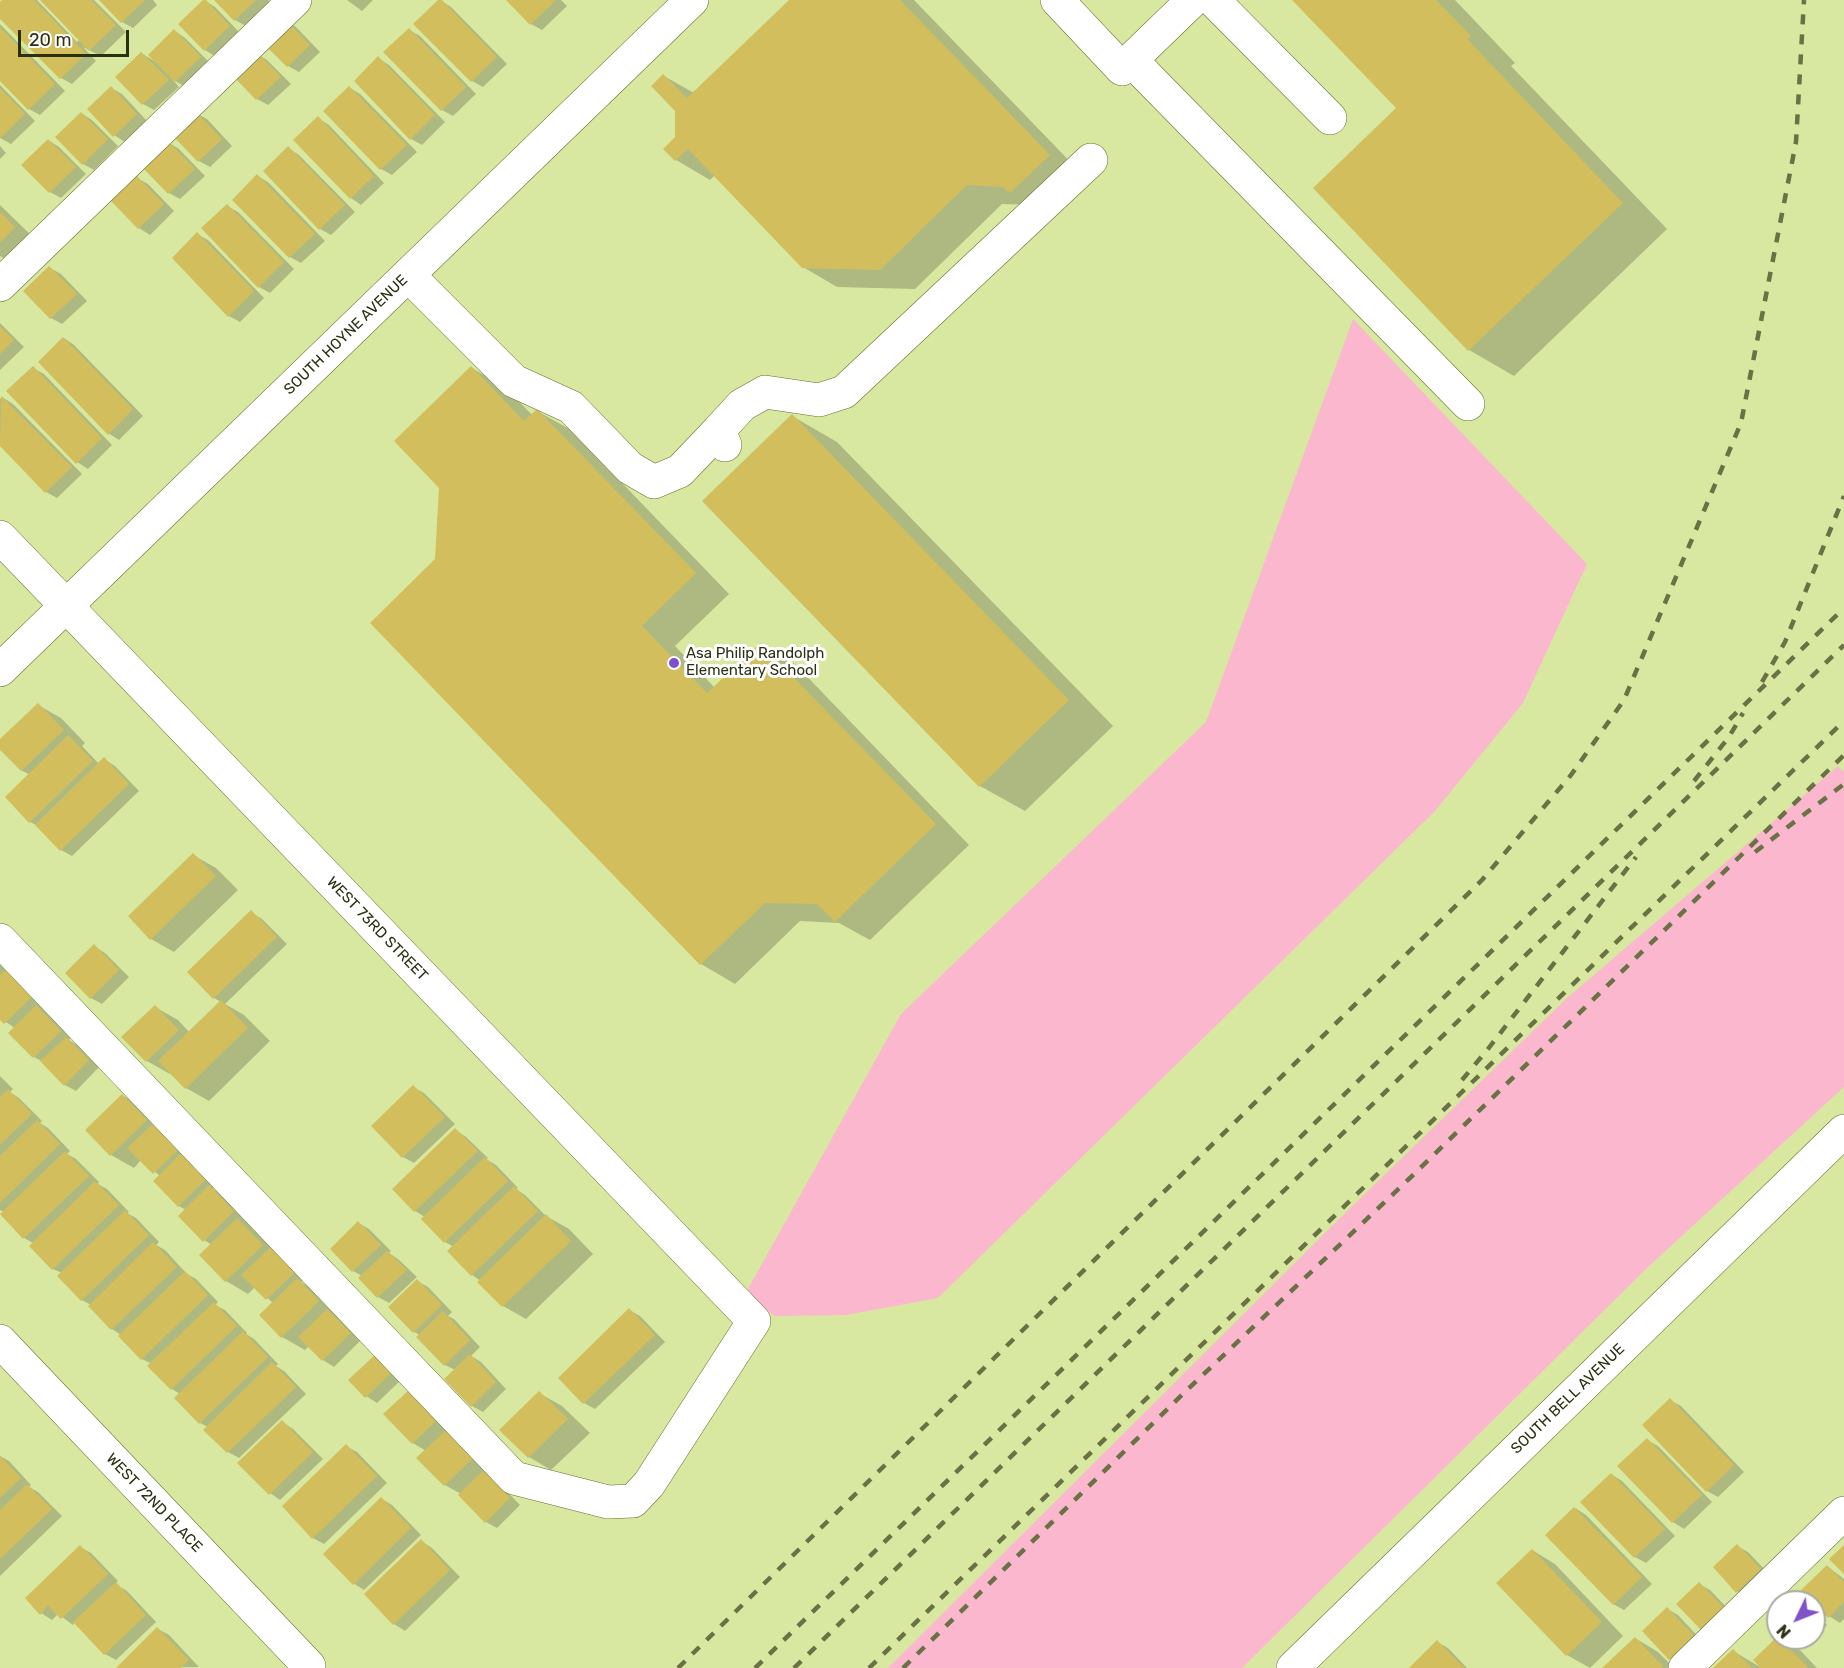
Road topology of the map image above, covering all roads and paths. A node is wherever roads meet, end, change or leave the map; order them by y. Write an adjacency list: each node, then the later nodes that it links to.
1 (295, 0): 10 (street)
2 (692, 0): 9 (street, SOUTH HOYNE AVENUE)
3 (1057, 0): 6 (street)
4 (1193, 0): 11 (street)
5 (1213, 0): 7 (street)
6 (1122, 69)
7 (1330, 118)
8 (1091, 160): 9 (street)
9 (408, 275): 13 (street, SOUTH HOYNE AVENUE)
10 (0, 285)
11 (1468, 404)
12 (0, 537): 13 (street, WEST 73RD STREET)
13 (66, 606): 14 (street, SOUTH HOYNE AVENUE); 15 (street, WEST 73RD STREET)
14 (0, 670)
15 (0, 940)
16 (1844, 1131): 20 (street, SOUTH BELL AVENUE)
17 (0, 1341): 19 (street, WEST 72ND PLACE)
18 (1844, 1513): 21 (street)
19 (309, 1666)
20 (1293, 1668)
21 (1685, 1668)

